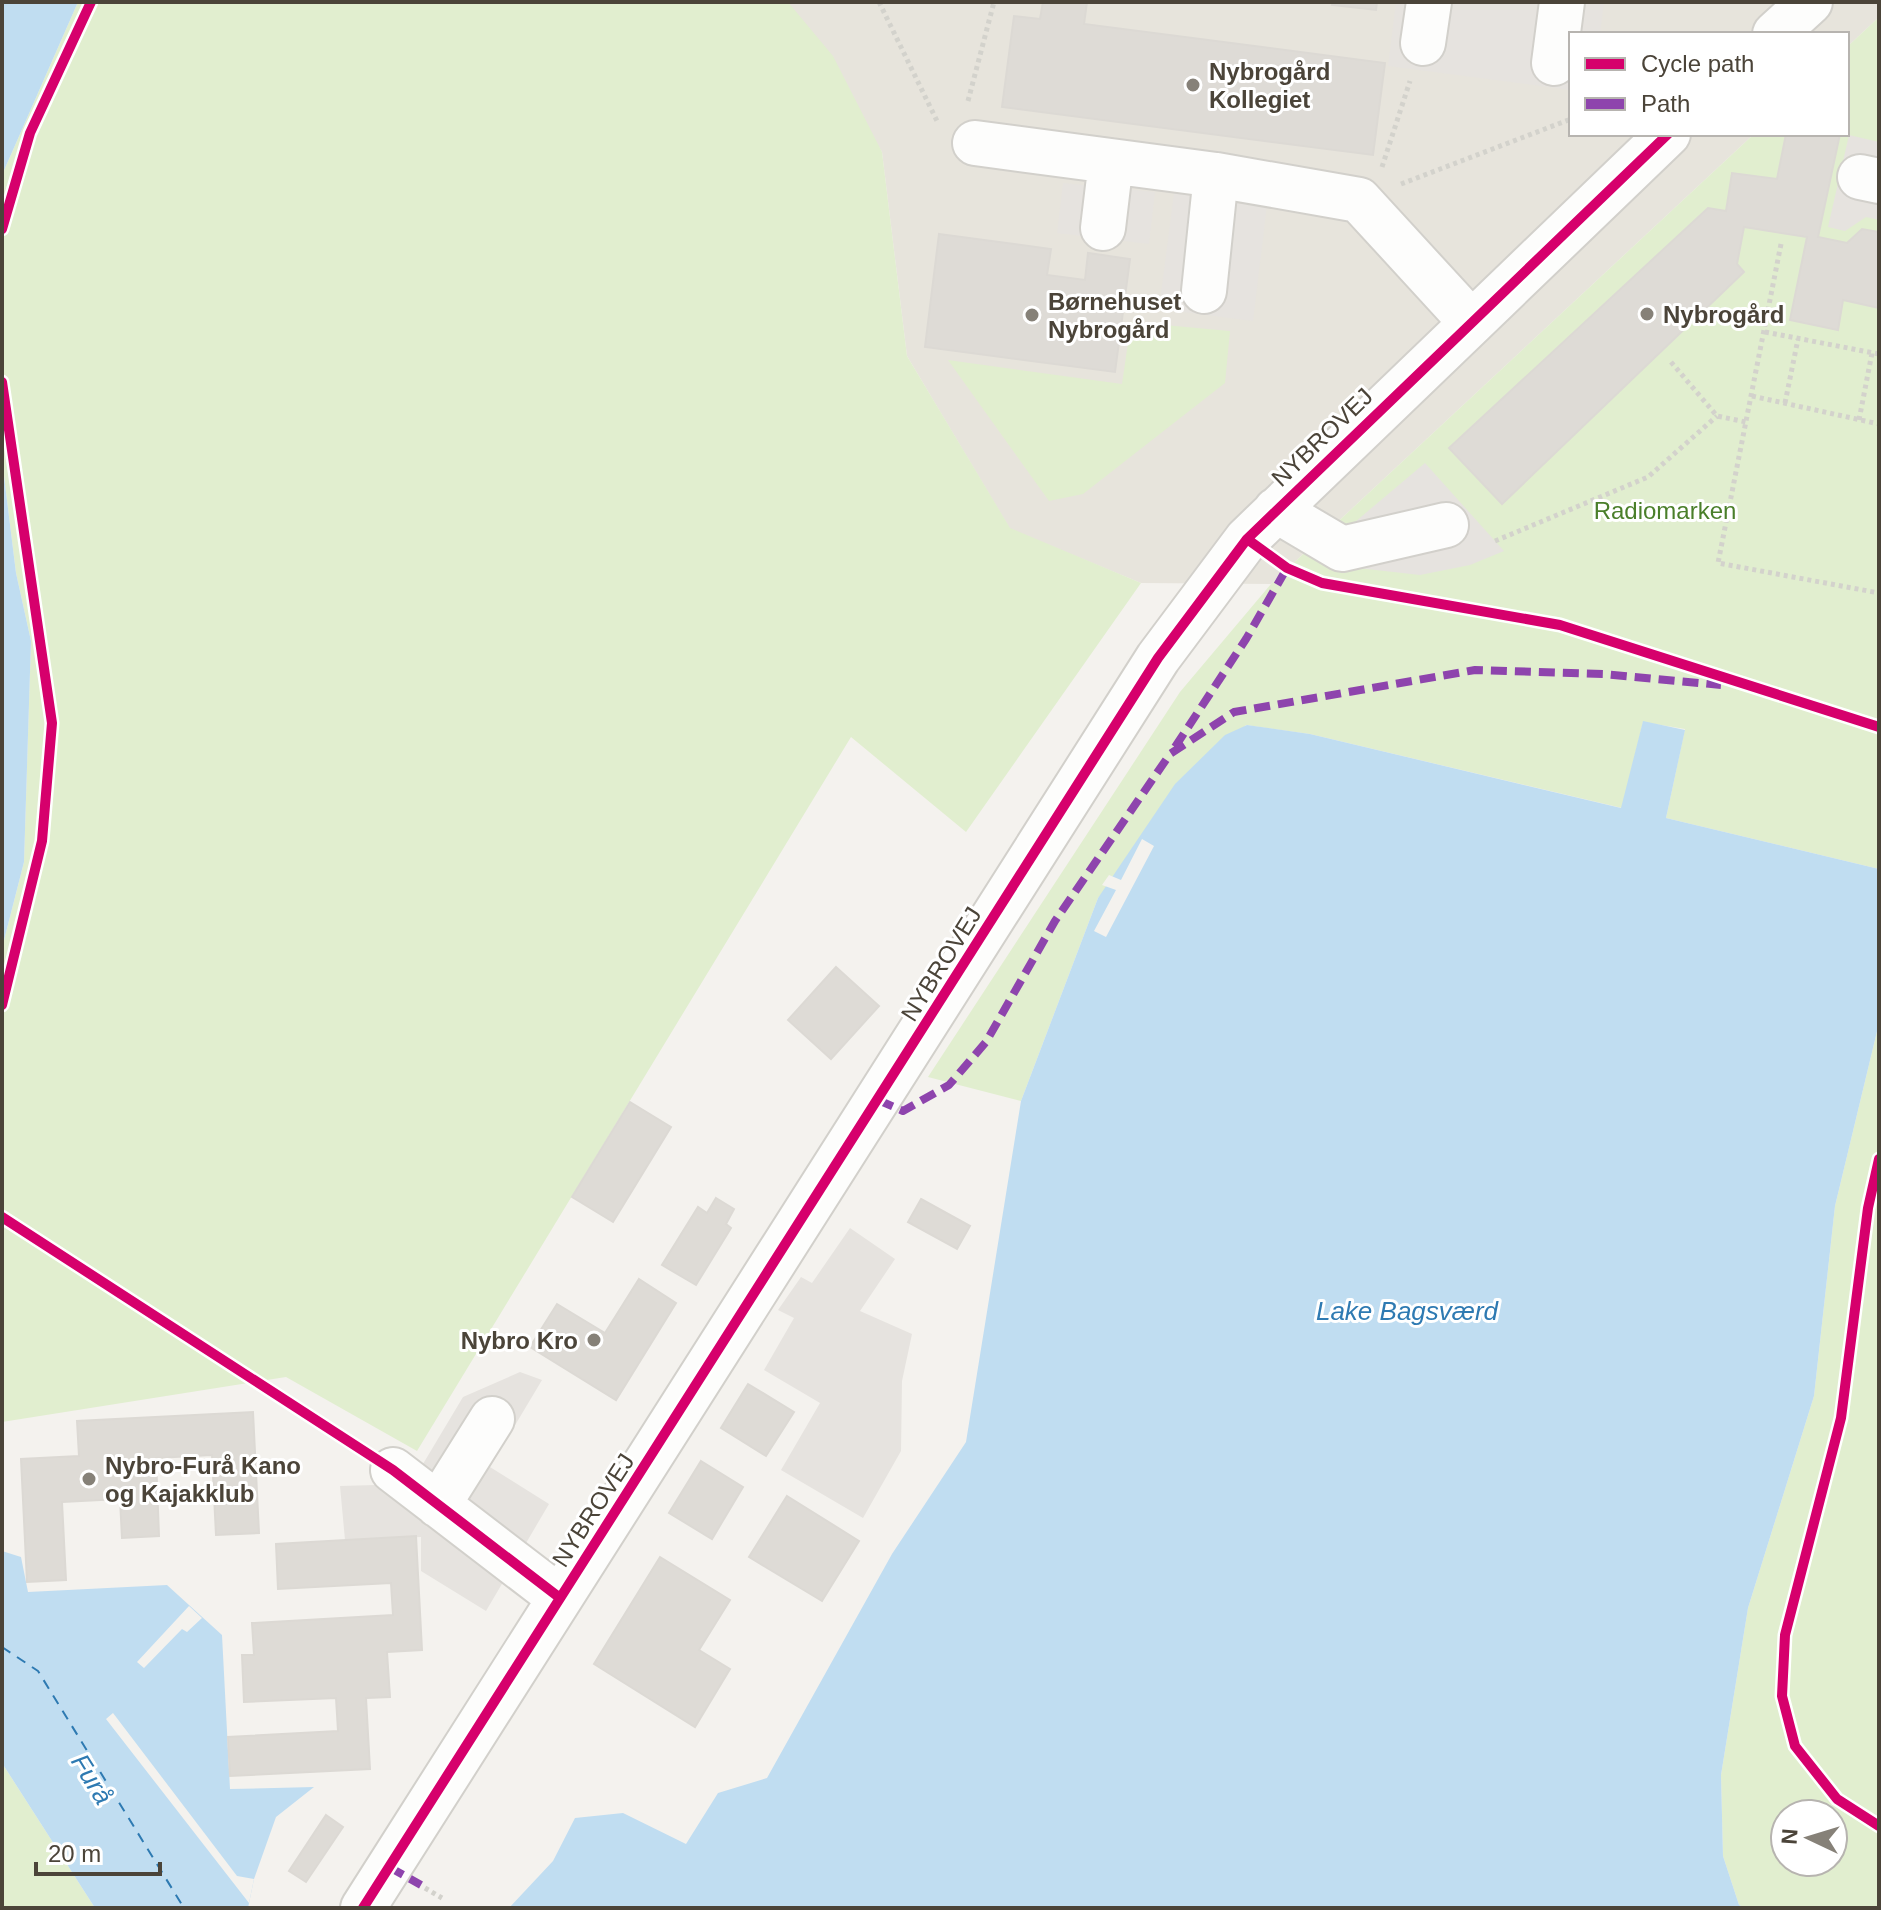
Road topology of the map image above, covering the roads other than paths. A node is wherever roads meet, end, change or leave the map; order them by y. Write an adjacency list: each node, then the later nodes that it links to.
1 (1562, 2): 2 (street)
2 (1554, 63)
3 (1666, 136): 9 (street, NYBROVEJ)
4 (967, 140): 5 (street)
5 (1111, 161): 6 (street); 7 (street)
6 (1216, 175): 8 (street); 9 (street)
7 (1103, 228)
8 (1204, 291)
9 (1471, 322): 10 (street, NYBROVEJ)
10 (1276, 510): 11 (street); 15 (street, NYBROVEJ)
11 (1446, 525)
12 (492, 1419): 14 (street)
13 (393, 1470): 14 (street)
14 (438, 1505): 15 (street)
15 (560, 1598): 16 (street, NYBROVEJ)
16 (363, 1908)

